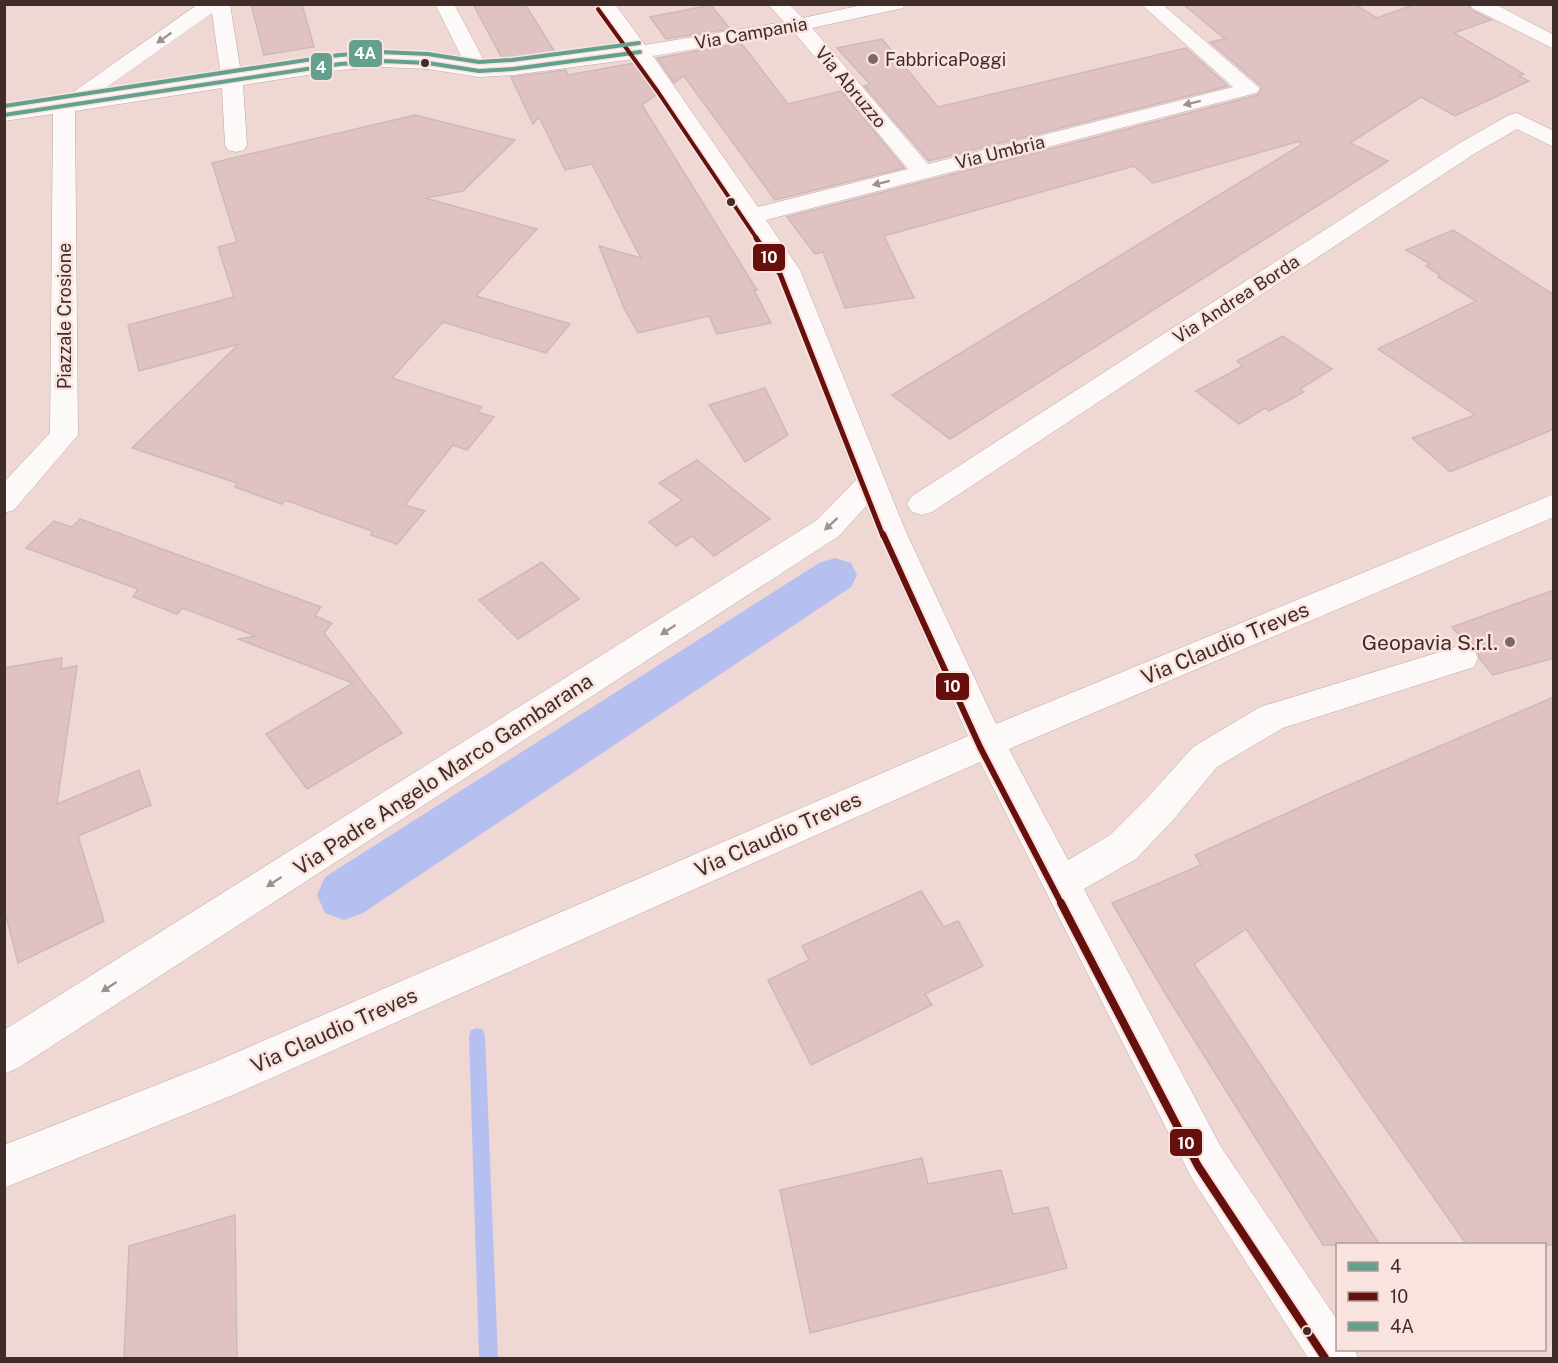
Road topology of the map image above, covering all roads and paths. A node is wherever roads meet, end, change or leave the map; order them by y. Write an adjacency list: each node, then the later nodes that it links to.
1 (212, 4): 14 (street, one-way to 14)
2 (220, 4): 13 (street)
3 (444, 4): 12 (street)
4 (605, 4): 11 (street)
5 (777, 4): 9 (street, Via Abruzzo)
6 (896, 4): 9 (street, Via Campania)
7 (1150, 4): 18 (street, Via Umbria, one-way to 18)
8 (1479, 4): 10 (street)
9 (799, 25): 11 (street, Via Campania); 18 (street, Via Abruzzo)
10 (1554, 43)
11 (640, 52): 12 (street, Via Campania); 19 (street)
12 (480, 71): 13 (street, Via Campania)
13 (232, 81): 14 (street, Via Campania); 17 (street)
14 (64, 108): 15 (street, Via Campania); 21 (street, Piazzale Crosione)
15 (4, 115)
16 (1554, 140): 22 (street, Via Andrea Borda)
17 (236, 145)
18 (922, 172): 19 (street, Via Umbria, one-way to 19)
19 (752, 216): 20 (street)
20 (872, 481): 25 (street); 27 (street, Via Padre Angelo Marco Gambarana, one-way to 27)
21 (4, 502)
22 (922, 504)
23 (1554, 505): 25 (street, Via Claudio Treves)
24 (1462, 658): 26 (street)
25 (988, 743): 26 (street); 28 (street, Via Claudio Treves)
26 (1061, 883): 29 (street)
27 (4, 1054)
28 (4, 1167)
29 (1335, 1359)

